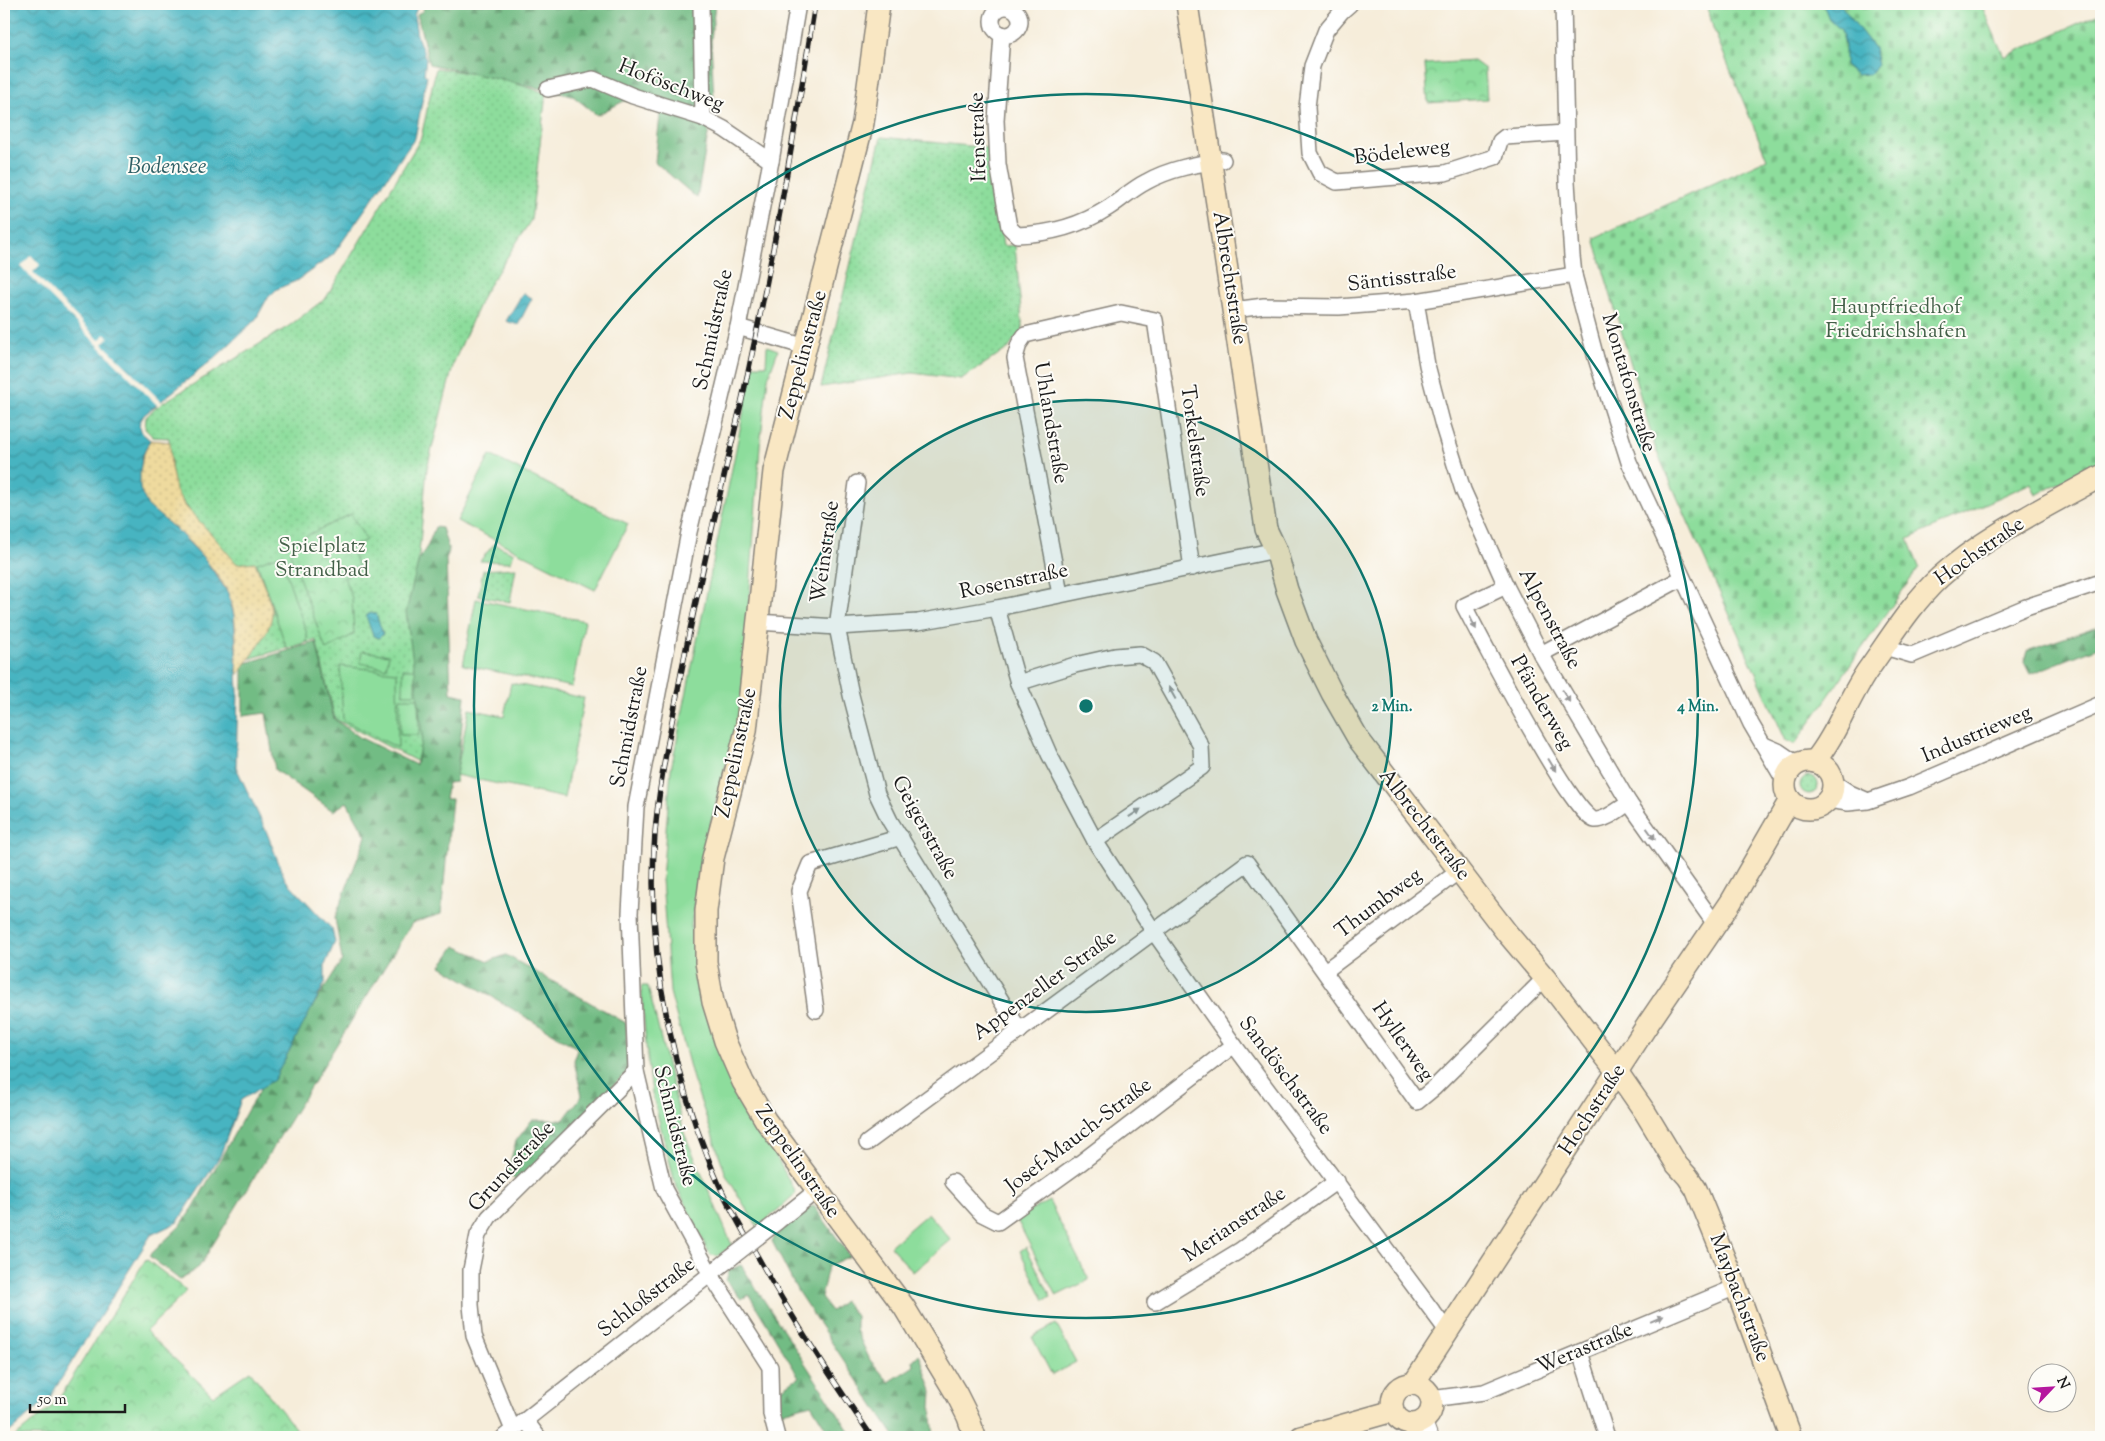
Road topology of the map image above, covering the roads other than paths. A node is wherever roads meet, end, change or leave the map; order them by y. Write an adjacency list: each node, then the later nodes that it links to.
1 (701, 4): 10 (street)
2 (798, 4): 12 (street, Schmidstraße)
3 (879, 4): 19 (main road, Zeppelinstraße)
4 (1187, 4): 13 (main road, Albrechtstraße)
5 (1198, 4): 13 (main road, Albrechtstraße)
6 (1350, 4): 11 (street, Bödeleweg)
7 (1563, 4): 11 (street, Montafonstraße)
8 (1002, 34): 13 (street, Ifenstraße)
9 (548, 89): 10 (street, Hoföschweg)
10 (703, 118): 12 (street, Hoföschweg)
11 (1565, 133): 14 (street, Montafonstraße)
12 (771, 161): 18 (street, Schmidstraße)
13 (1217, 161): 16 (main road, Albrechtstraße)
14 (1574, 275): 15 (street, Säntisstraße); 24 (street, Montafonstraße)
15 (1416, 301): 16 (street, Säntisstraße); 26 (street, Alpenstraße)
16 (1240, 309): 22 (main road, Albrechtstraße)
17 (1155, 320): 23 (street, Torkelstraße); 27 (street, Uhlandstraße)
18 (738, 327): 19 (street); 50 (street, Schmidstraße)
19 (806, 347): 29 (main road, Zeppelinstraße)
20 (2101, 476): 31 (main road, Hochstraße)
21 (856, 483): 30 (street, Weinstraße)
22 (1276, 550): 23 (street, Rosenstraße); 42 (main road, Albrechtstraße)
23 (1192, 568): 27 (street, Rosenstraße)
24 (1682, 578): 32 (street); 35 (street, Montafonstraße)
25 (2101, 582): 31 (street)
26 (1506, 586): 32 (street, Alpenstraße); 38 (street, Pfänderweg, one-way to 38)
27 (1060, 594): 28 (street, Rosenstraße)
28 (998, 608): 30 (street, Rosenstraße); 33 (street, Sandöschstraße)
29 (757, 622): 30 (street, Rosenstraße); 55 (main road, Zeppelinstraße)
30 (837, 627): 39 (street, Geigerstraße)
31 (1884, 646): 36 (main road, Hochstraße)
32 (1541, 654): 38 (street, Alpenstraße, one-way to 38)
33 (1018, 683): 40 (street, Sandöschstraße); 40 (street, one-way to 33)
34 (2101, 704): 36 (street, Industrieweg)
35 (1764, 745): 36 (street); 37 (street, Montafonstraße)
36 (1820, 776): 37 (main road, Hochstraße); 37 (main road)
37 (1794, 797): 43 (main road, Hochstraße)
38 (1629, 803): 43 (street, Alpenstraße, one-way to 43)
39 (901, 837): 47 (street); 48 (street, Geigerstraße)
40 (1095, 841): 44 (street, Sandöschstraße)
41 (1247, 863): 44 (street, Appenzeller Straße); 45 (street, Hyllerweg)
42 (1459, 871): 45 (street, Thumbweg); 46 (main road, Albrechtstraße)
43 (1715, 924): 51 (main road, Hochstraße)
44 (1154, 932): 48 (street, Appenzeller Straße); 49 (street, Sandöschstraße)
45 (1325, 971): 46 (street, Hyllerweg)
46 (1545, 978): 51 (main road, Albrechtstraße)
47 (816, 1010)
48 (1020, 1031): 52 (street, Appenzeller Straße)
49 (1234, 1045): 53 (street, Sandöschstraße); 54 (street, Josef-Mauch-Straße)
50 (636, 1071): 56 (street, Schmidstraße); 67 (street, Grundstraße)
51 (1618, 1073): 57 (main road, Maybachstraße); 59 (main road, Hochstraße)
52 (867, 1142)
53 (1337, 1181): 58 (street, Merianstraße); 59 (street, Sandöschstraße)
54 (953, 1182)
55 (816, 1191): 56 (street, Schloßstraße, bridge); 70 (main road, Zeppelinstraße)
56 (711, 1275): 65 (street, Schloßstraße); 69 (street, Schmidstraße)
57 (1730, 1289): 60 (street, Werastraße, one-way to 57); 62 (main road, Maybachstraße)
58 (1155, 1302)
59 (1448, 1332): 61 (main road, Hochstraße)
60 (1580, 1352): 63 (street, Werastraße); 72 (street)
61 (1414, 1383): 63 (main road); 64 (main road)
62 (1767, 1388): 73 (main road, Maybachstraße); 74 (main road, Maybachstraße)
63 (1431, 1399): 66 (main road)
64 (1393, 1412): 66 (main road); 71 (main road)
65 (526, 1421): 67 (street, Schloßstraße); 68 (street)
66 (1425, 1429)
67 (508, 1434)
68 (538, 1437)
69 (777, 1437)
70 (975, 1437)
71 (1301, 1437)
72 (1607, 1437)
73 (1778, 1437)
74 (1791, 1437)

